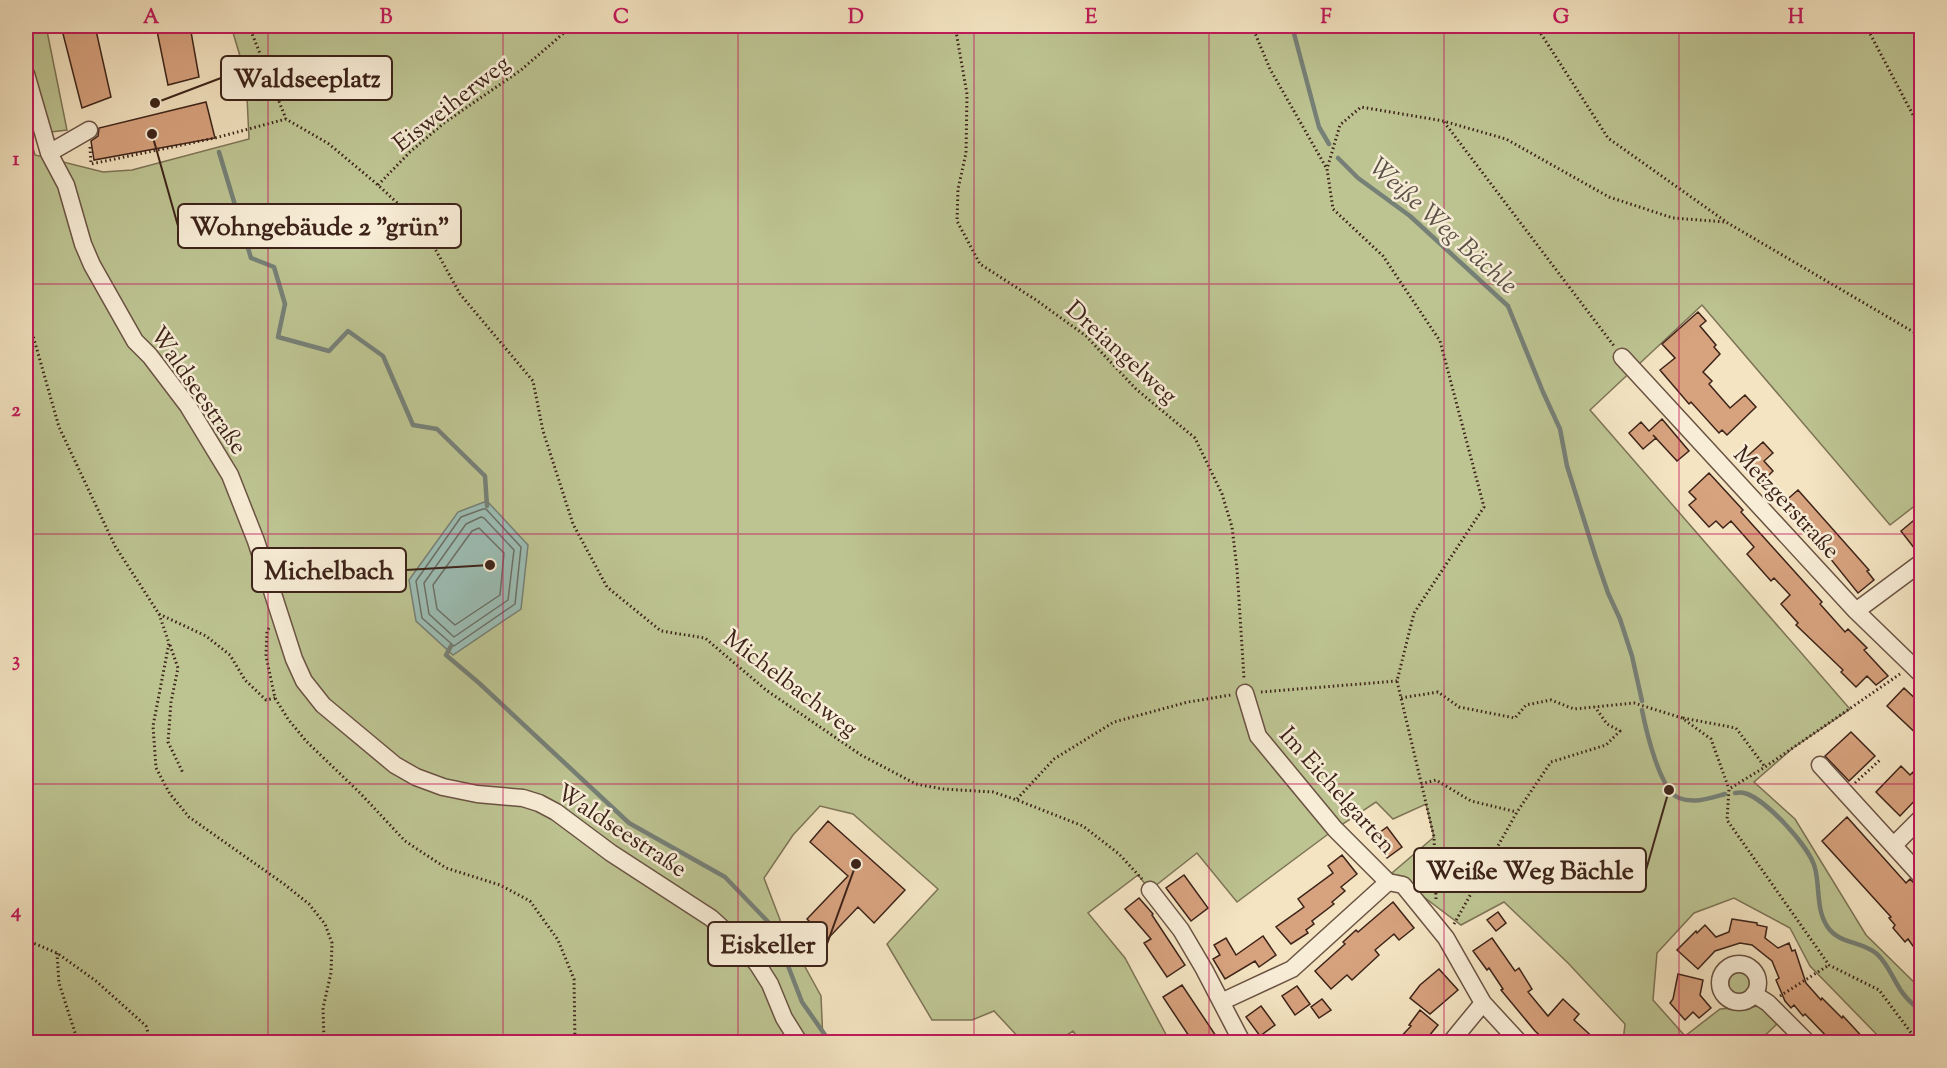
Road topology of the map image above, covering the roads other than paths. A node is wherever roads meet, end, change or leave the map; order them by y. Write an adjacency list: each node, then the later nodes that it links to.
1 (26, 74): 3 (street, Waldseestraße)
2 (89, 130): 3 (street)
3 (48, 153): 18 (street, Waldseestraße)
4 (1622, 357): 6 (street, Metzgerstraße)
5 (1922, 562): 6 (street)
6 (1856, 611): 7 (street, Metzgerstraße)
7 (1917, 670)
8 (1245, 693): 13 (street, Im Eichelgarten)
9 (1820, 765): 11 (street)
10 (1922, 817): 11 (street)
11 (1894, 845): 12 (street)
12 (1922, 877)
13 (1389, 882): 16 (street, Im Eichelgarten); 17 (street, Im Eichelgarten)
14 (1150, 890): 16 (street)
15 (1761, 998): 22 (street)
16 (1221, 1002): 19 (street)
17 (1484, 1003): 20 (street); 21 (street, Im Eichelgarten)
18 (799, 1042)
19 (1242, 1042)
20 (1451, 1042)
21 (1519, 1042)
22 (1807, 1042)

